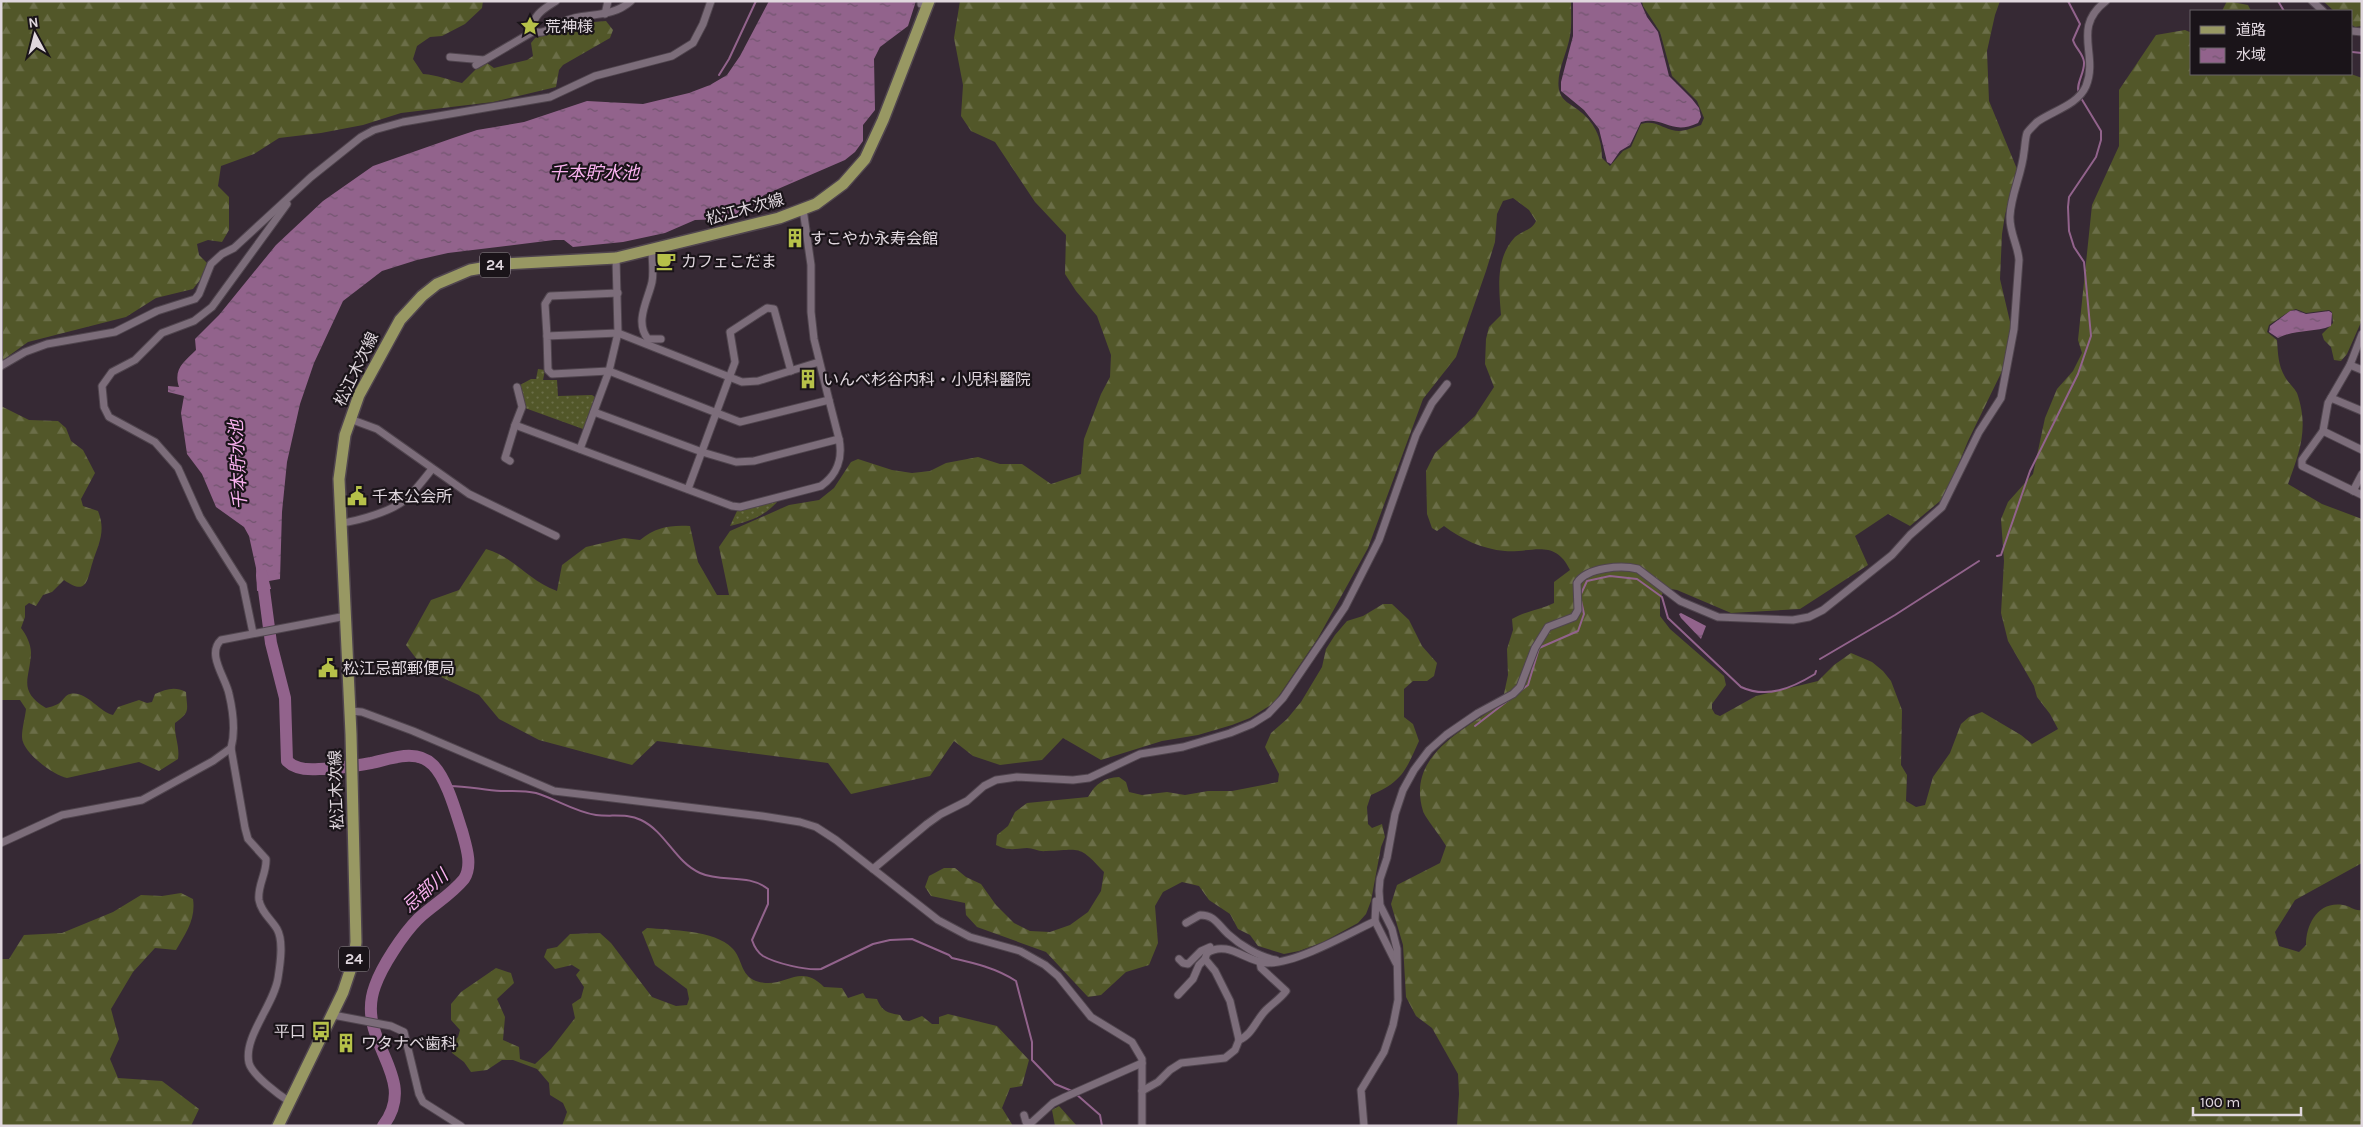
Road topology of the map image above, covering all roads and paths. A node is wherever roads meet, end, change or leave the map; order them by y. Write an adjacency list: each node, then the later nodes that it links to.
1 (556, 1): 10 (street)
2 (608, 1): 9 (street)
3 (631, 1): 9 (street)
4 (711, 1): 14 (street)
5 (2106, 1): 58 (street)
6 (2312, 1): 8 (street)
7 (924, 2): 15 (main road, 松江木次線 / 24)
8 (2323, 10)
9 (605, 14): 10 (street)
10 (534, 31): 12 (street)
11 (450, 57): 12 (street)
12 (485, 60): 13 (street)
13 (476, 65)
14 (296, 191): 25 (street); 53 (street)
15 (804, 209): 16 (main road, 松江木次線 / 24); 23 (street)
16 (652, 250): 17 (main road, 松江木次線 / 24); 22 (street)
17 (616, 258): 18 (street); 37 (main road, 松江木次線 / 24)
18 (618, 293): 19 (street); 21 (street)
19 (618, 333): 21 (street); 27 (street); 29 (street)
20 (2362, 334): 24 (street)
21 (548, 336): 27 (street)
22 (661, 339)
23 (819, 362): 28 (street); 33 (street)
24 (2350, 365): 26 (street); 32 (street)
25 (1, 366)
26 (2362, 370)
27 (609, 371): 35 (street); 36 (street)
28 (791, 371): 29 (street); 29 (street)
29 (729, 378): 36 (street)
30 (1447, 384): 57 (street)
31 (517, 387): 38 (street)
32 (2331, 398): 34 (street); 39 (street)
33 (829, 400): 36 (street); 40 (street)
34 (2362, 411)
35 (594, 412): 41 (street); 43 (street)
36 (716, 414): 43 (street)
37 (350, 420): 45 (street); 50 (main road, 松江木次線 / 24)
38 (515, 425): 41 (street); 44 (street)
39 (2323, 431): 42 (street); 48 (street)
40 (839, 440): 43 (street); 47 (street)
41 (580, 449): 47 (street)
42 (2362, 450)
43 (702, 452): 47 (street)
44 (510, 461)
45 (432, 469): 50 (street); 51 (street)
46 (2362, 474): 48 (street)
47 (688, 489)
48 (2353, 491): 49 (street)
49 (2362, 495)
50 (341, 523): 52 (main road, 松江木次線 / 24)
51 (556, 536)
52 (346, 616): 53 (street); 54 (main road, 松江木次線 / 24)
53 (255, 633): 55 (street)
54 (350, 711): 57 (street); 68 (main road, 松江木次線 / 24)
55 (231, 748): 56 (street); 72 (street)
56 (1, 843)
57 (873, 869): 70 (street)
58 (1379, 891): 59 (street); 66 (street)
59 (1375, 921): 64 (street); 66 (street)
60 (1186, 923): 64 (street)
61 (1217, 948): 62 (street); 63 (street); 65 (street)
62 (1180, 959)
63 (1205, 959): 67 (street); 69 (street)
64 (1283, 961): 65 (street)
65 (1260, 962): 69 (street)
66 (1398, 967): 77 (street)
67 (1178, 995)
68 (333, 1015): 72 (main road, 松江木次線 / 24); 75 (street)
69 (1239, 1040): 71 (street)
70 (1142, 1063): 71 (street); 73 (street)
71 (1142, 1091): 76 (street)
72 (290, 1102): 74 (main road, 松江木次線 / 24)
73 (1024, 1115)
74 (278, 1126)
75 (461, 1126)
76 (1142, 1126)
77 (1364, 1126)

